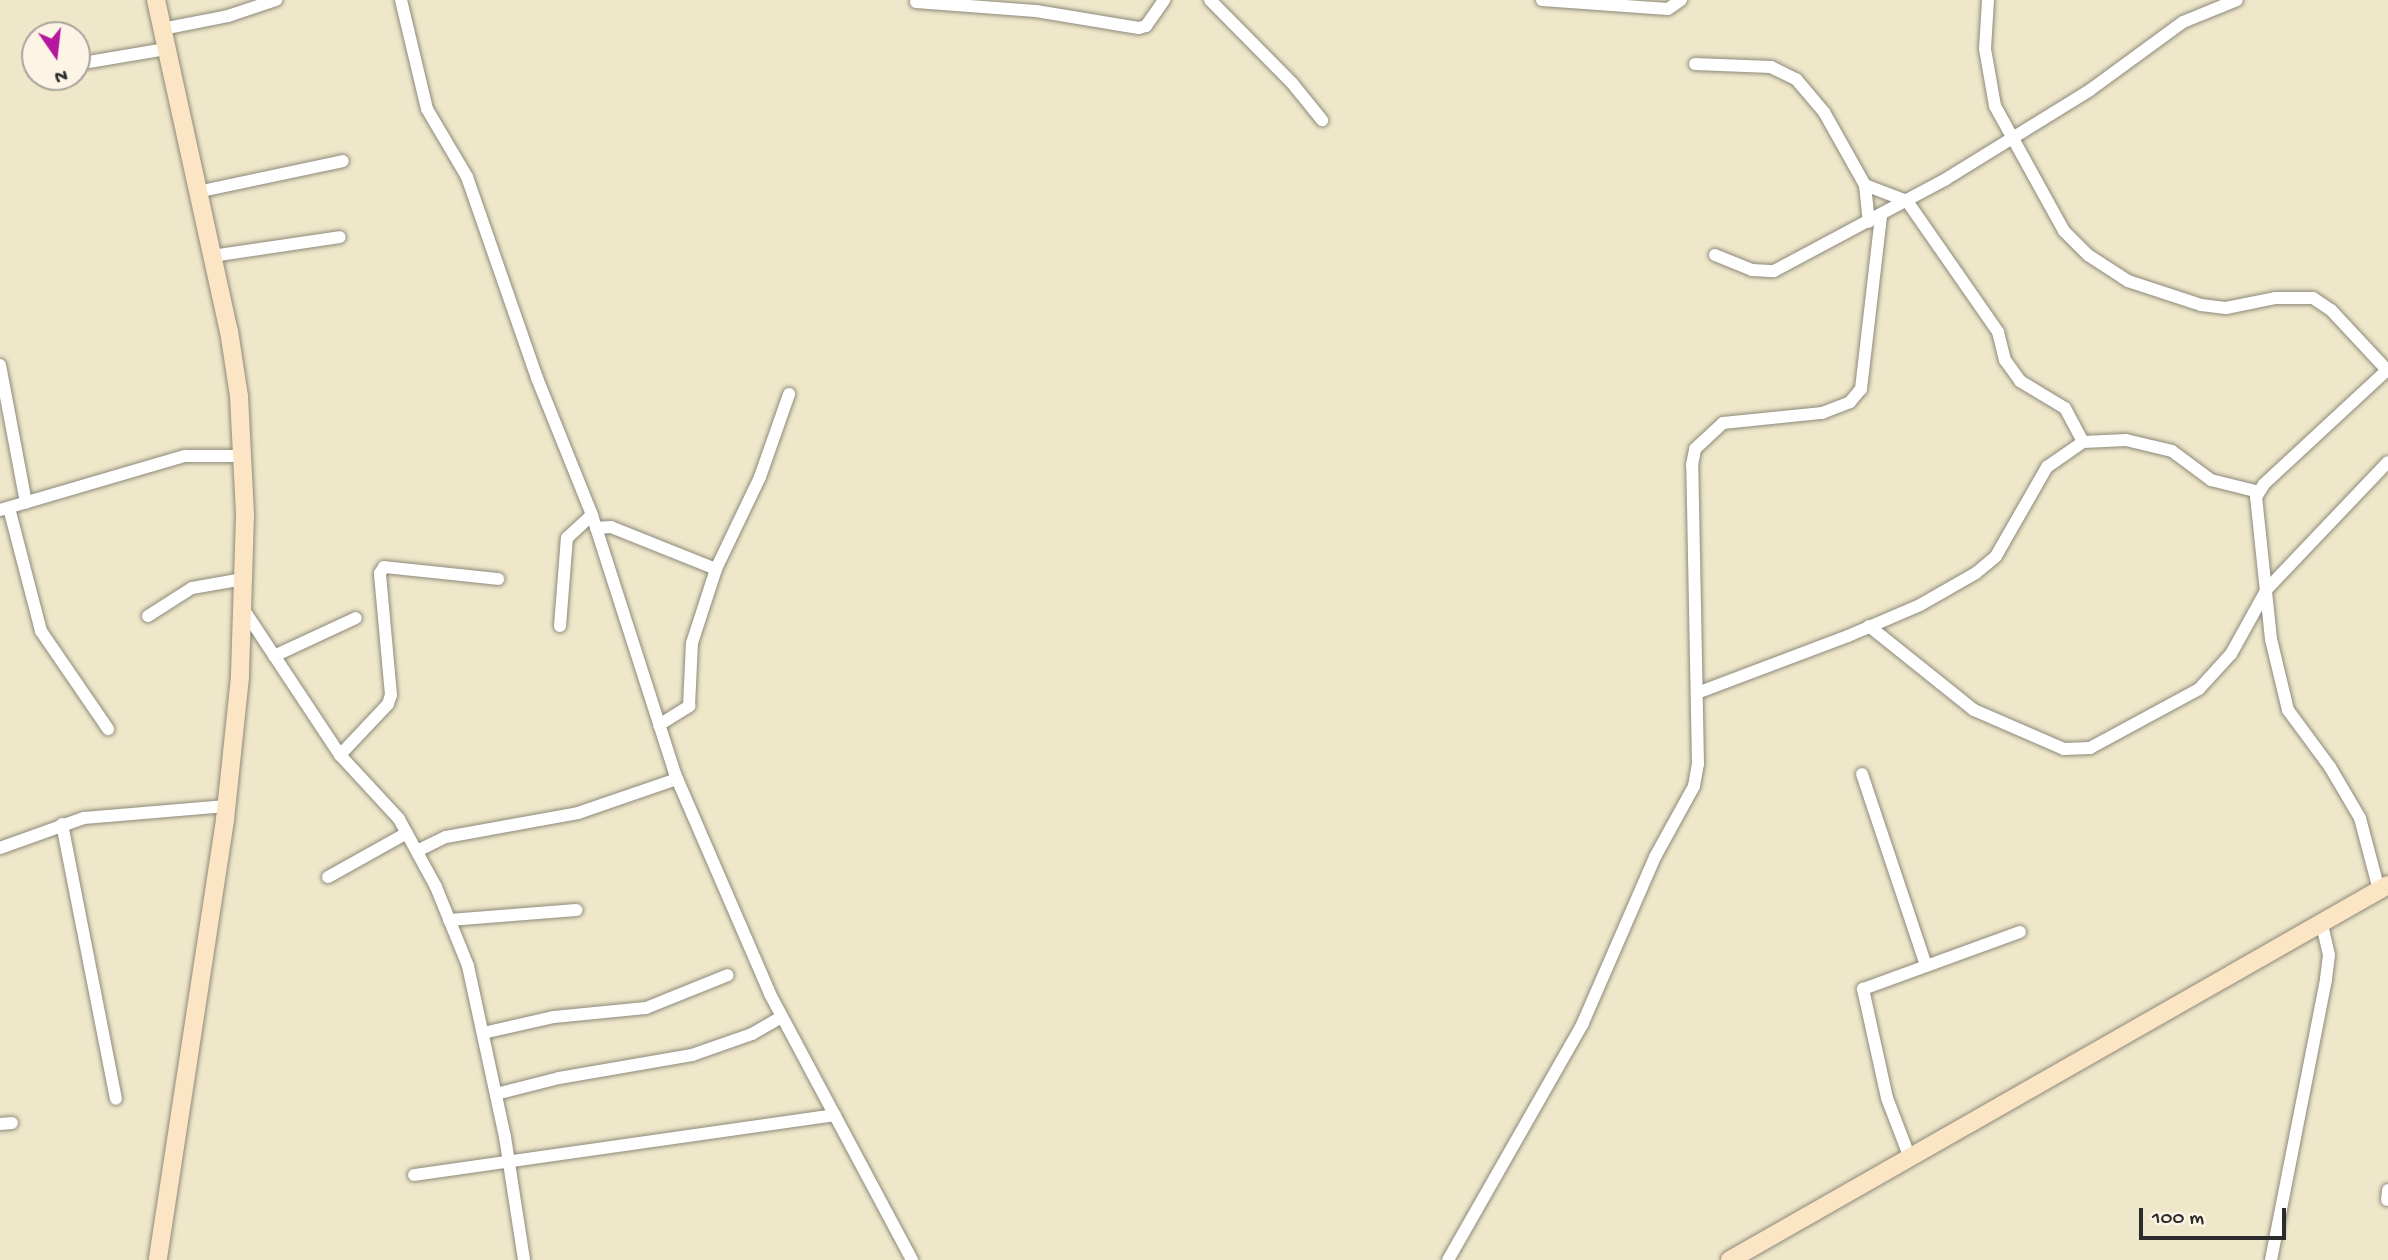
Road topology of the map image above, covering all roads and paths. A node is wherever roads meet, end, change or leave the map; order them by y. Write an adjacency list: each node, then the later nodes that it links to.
1 (156, 0): 11 (street)
2 (276, 0): 11 (street)
3 (401, 0): 35 (street)
4 (1164, 0): 10 (street)
5 (1210, 0): 15 (street)
6 (1542, 0): 7 (street)
7 (1681, 0)
8 (1988, 0): 16 (street)
9 (2236, 0): 16 (street)
10 (916, 2)
11 (162, 29): 12 (street)
12 (166, 50): 13 (street); 19 (street)
13 (91, 62)
14 (1695, 64): 18 (street)
15 (1322, 120)
16 (2009, 138): 20 (street); 27 (street)
17 (343, 161): 19 (street)
18 (1865, 185): 20 (street); 22 (street)
19 (197, 192): 24 (street)
20 (1907, 201): 21 (street); 29 (street)
21 (1881, 216): 22 (street); 46 (street)
22 (1868, 222): 25 (street)
23 (340, 237): 24 (street)
24 (212, 256): 30 (street)
25 (1715, 256)
26 (0, 365): 33 (street)
27 (2387, 370): 32 (street)
28 (789, 394): 36 (street)
29 (2083, 442): 32 (street); 44 (street)
30 (243, 456): 33 (street); 37 (street)
31 (2388, 462): 39 (street)
32 (2259, 492): 39 (street)
33 (26, 503): 34 (street)
34 (5, 509): 48 (street)
35 (594, 522): 36 (street); 43 (street); 47 (street)
36 (716, 569): 47 (street)
37 (243, 579): 40 (street); 41 (street)
38 (498, 579): 49 (street)
39 (2267, 589): 44 (street); 58 (street)
40 (242, 607): 45 (street); 52 (street)
41 (148, 617)
42 (356, 618): 45 (street)
43 (559, 626)
44 (1869, 626): 46 (street)
45 (274, 656): 49 (street)
46 (1697, 693): 76 (street)
47 (659, 725): 51 (street)
48 (108, 729)
49 (340, 755): 54 (street)
50 (1862, 774): 63 (street)
51 (677, 779): 56 (street); 65 (street)
52 (226, 806): 53 (street); 73 (street)
53 (62, 824): 55 (street); 68 (street)
54 (407, 834): 56 (street); 57 (street)
55 (0, 848)
56 (416, 851): 60 (street)
57 (328, 877)
58 (2384, 888): 61 (street)
59 (577, 910): 60 (street)
60 (450, 920): 66 (street)
61 (2322, 925): 70 (street); 78 (street)
62 (2020, 932): 63 (street)
63 (1926, 965): 70 (street)
64 (728, 975): 66 (street)
65 (782, 1017): 67 (street); 69 (street)
66 (483, 1033): 67 (street)
67 (496, 1094): 71 (street)
68 (116, 1099)
69 (835, 1115): 71 (street); 75 (street)
70 (1910, 1158): 77 (street)
71 (509, 1164): 72 (street); 74 (street)
72 (414, 1175)
73 (158, 1260)
74 (524, 1260)
75 (912, 1260)
76 (1448, 1260)
77 (1730, 1260)
78 (2271, 1260)

